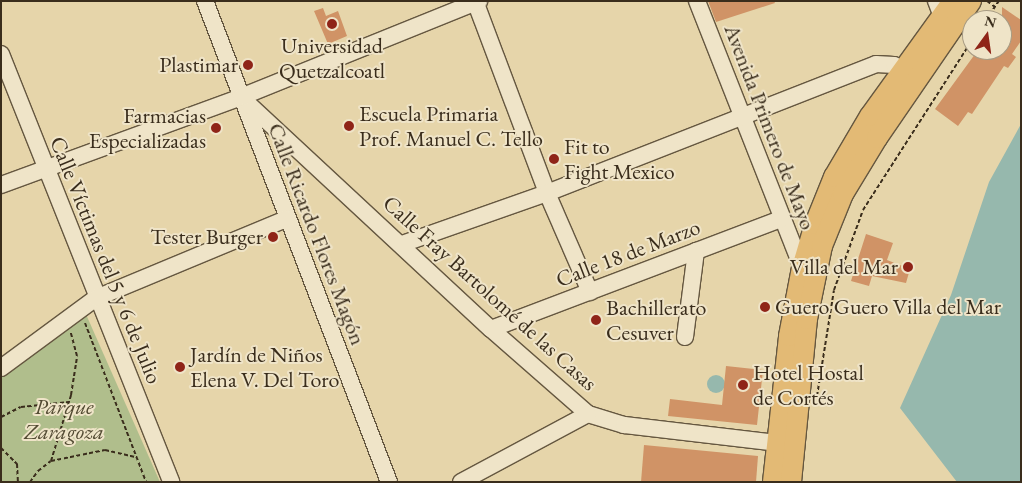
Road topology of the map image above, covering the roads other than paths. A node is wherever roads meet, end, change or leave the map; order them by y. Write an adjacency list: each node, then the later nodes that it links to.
1 (205, 1): 8 (street, Calle Ricardo Flores Magón)
2 (698, 1): 9 (street, Avenida Primero de Mayo)
3 (971, 1): 5 (main road)
4 (476, 2): 8 (street); 12 (street)
5 (945, 14): 7 (main road); 29 (main road)
6 (1, 54): 10 (street, Calle Víctimas del 5 y 6 de Julio)
7 (903, 70): 9 (street); 17 (main road)
8 (241, 97): 10 (street); 13 (street, Calle Ricardo Flores Magón); 15 (street, Calle Fray Bartolomé de las Casas)
9 (742, 118): 12 (street); 14 (street, Avenida Primero de Mayo)
10 (45, 168): 11 (street); 19 (street, Calle Víctimas del 5 y 6 de Julio)
11 (1, 185)
12 (547, 193): 15 (street); 18 (street)
13 (286, 219): 19 (street); 26 (street, Calle Ricardo Flores Magón)
14 (781, 219): 16 (street, Calle 18 de Marzo); 17 (street, Avenida Primero de Mayo)
15 (402, 244): 20 (street, Calle Fray Bartolomé de las Casas)
16 (696, 251): 18 (street, Calle 18 de Marzo); 21 (street)
17 (802, 268): 24 (main road)
18 (590, 292): 20 (street, Calle 18 de Marzo)
19 (96, 298): 22 (street); 25 (street, Calle Víctimas del 5 y 6 de Julio)
20 (491, 329): 23 (street, Calle Fray Bartolomé de las Casas)
21 (685, 337)
22 (1, 368)
23 (588, 414): 24 (street, Calle Fray Bartolomé de las Casas); 27 (street)
24 (777, 443): 28 (main road)
25 (171, 482)
26 (389, 482)
27 (460, 482)
28 (774, 482)
29 (791, 482)

